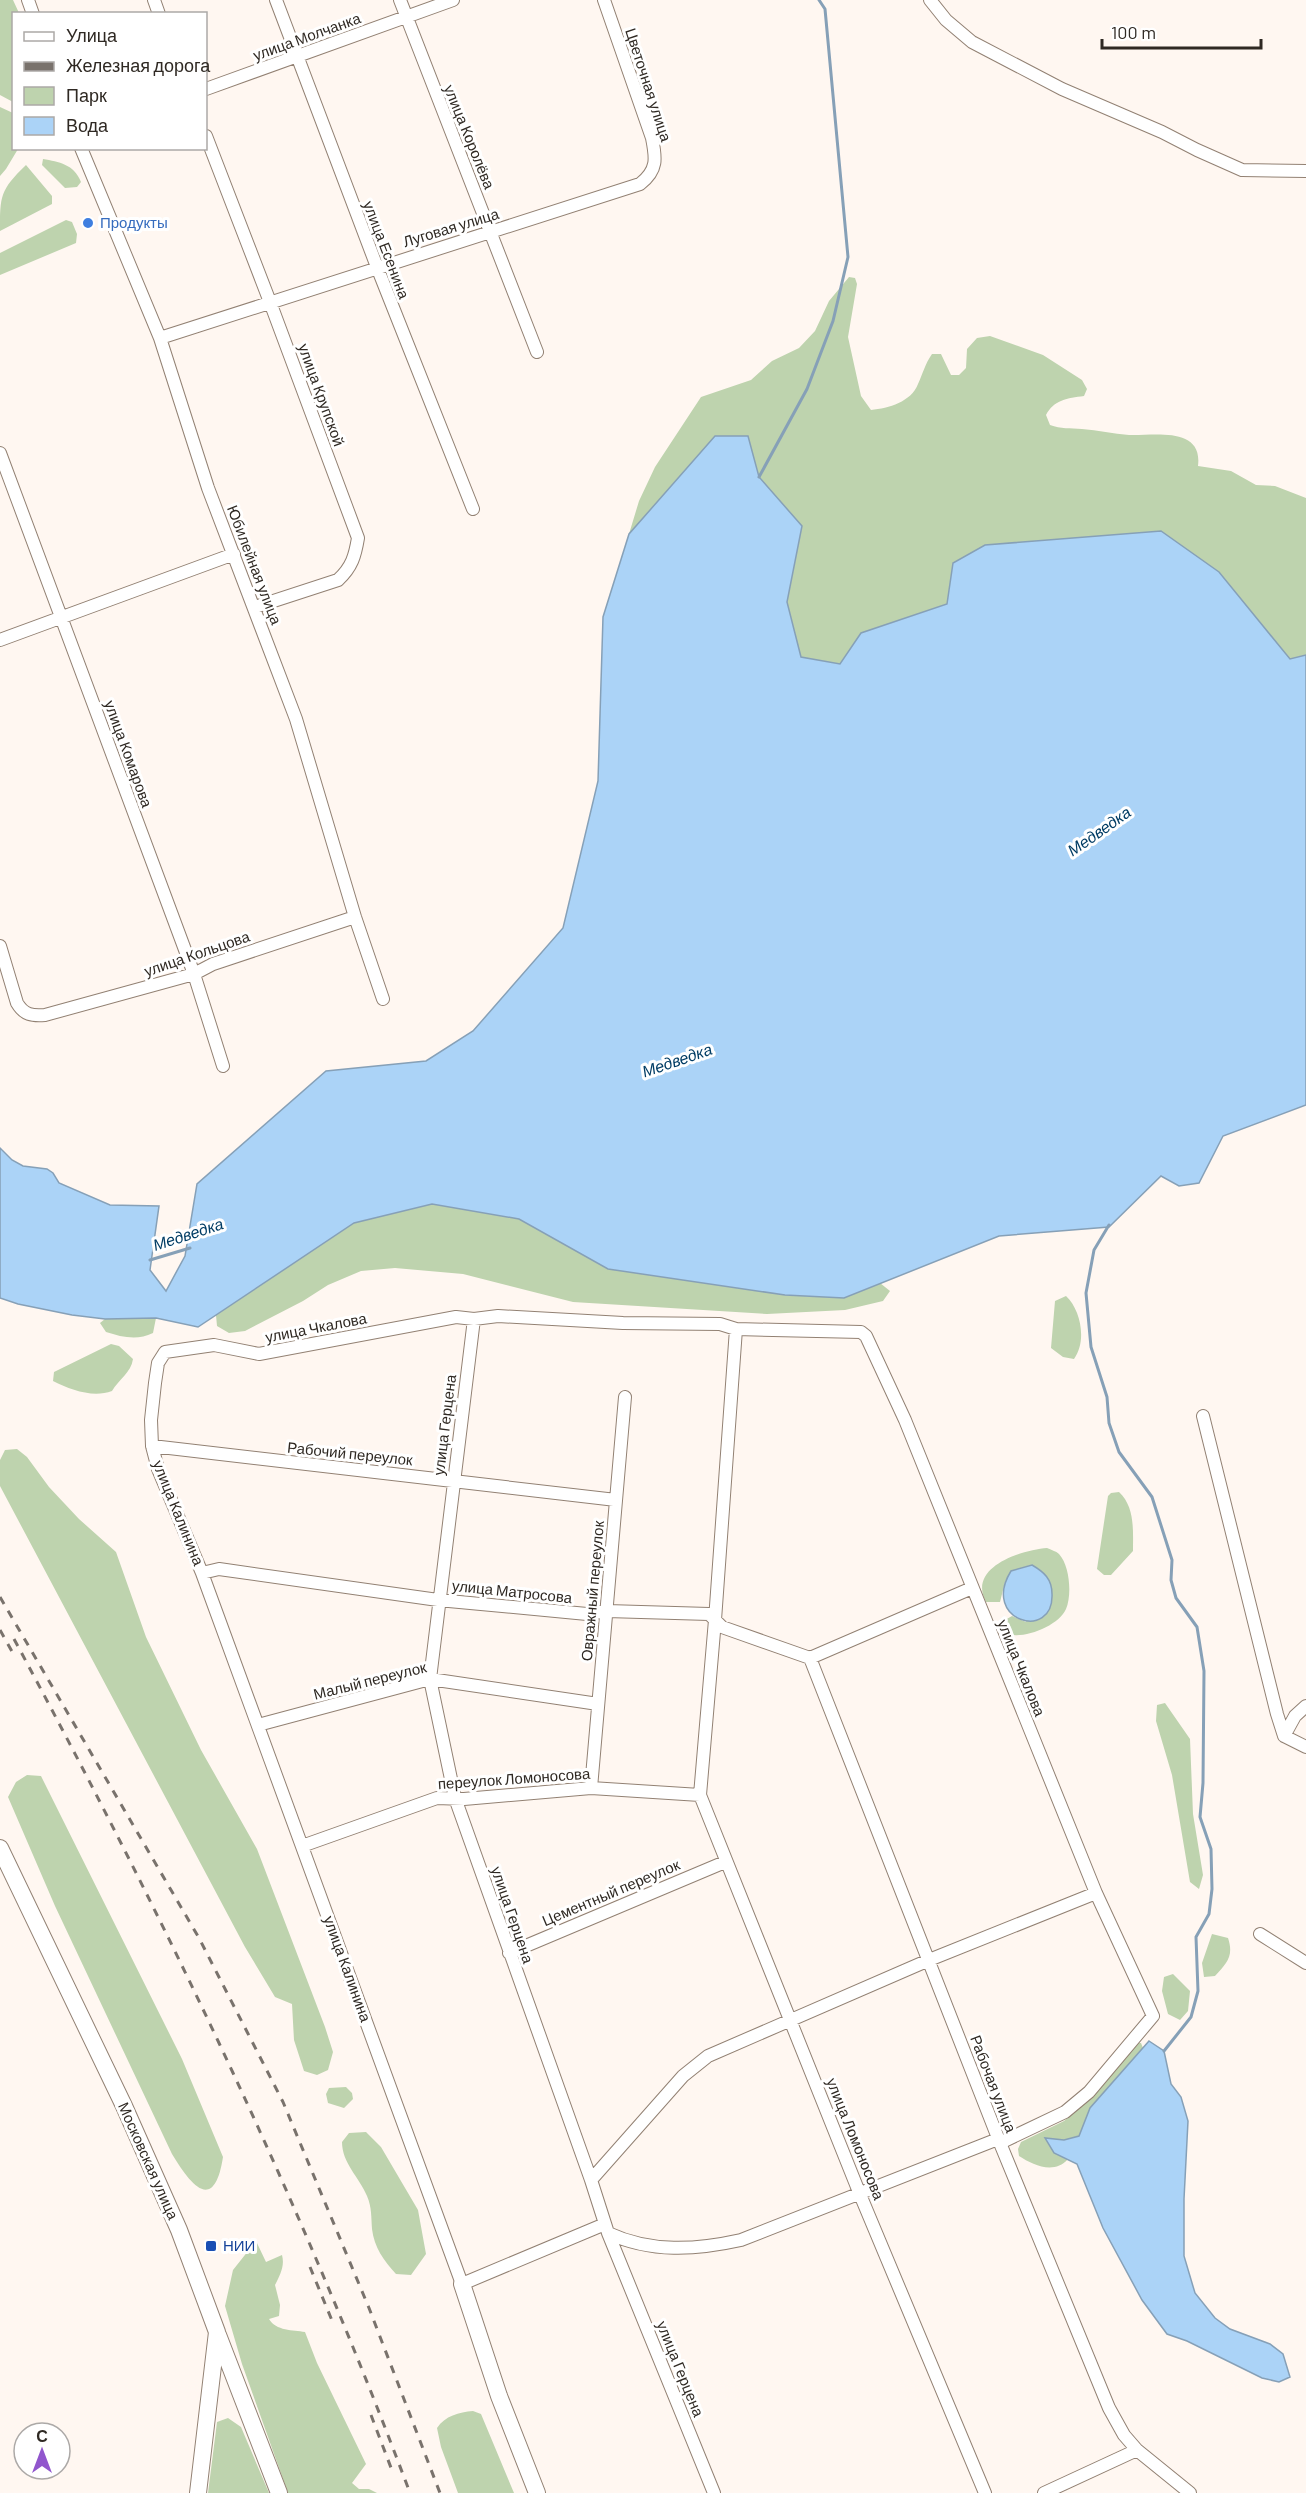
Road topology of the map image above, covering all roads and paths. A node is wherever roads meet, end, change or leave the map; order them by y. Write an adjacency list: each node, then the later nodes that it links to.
1 (276, 0): 7 (street, улица Есенина)
2 (400, 0): 6 (street, улица Королёва)
3 (453, 0): 6 (street, улица Молчанка)
4 (604, 0): 12 (street, Цветочная улица)
5 (930, 0): 11 (street)
6 (405, 18): 7 (street, улица Молчанка); 13 (street, улица Королёва)
7 (296, 57): 8 (street, улица Молчанка); 14 (street, улица Есенина)
8 (207, 89)
9 (207, 139): 15 (street, улица Крупской)
10 (82, 150): 16 (street, Юбилейная улица)
11 (1306, 171)
12 (648, 178): 13 (street, Луговая улица)
13 (490, 232): 14 (street, Луговая улица); 17 (street, улица Королёва)
14 (377, 267): 15 (street, Луговая улица); 19 (street, улица Есенина)
15 (270, 302): 16 (street, Луговая улица); 21 (street, улица Крупской)
16 (160, 338): 20 (street, Юбилейная улица)
17 (537, 351)
18 (0, 453): 22 (street, улица Комарова)
19 (473, 509)
20 (234, 554): 21 (street, Юбилейная улица); 22 (street)
21 (255, 608): 24 (street, Юбилейная улица)
22 (62, 617): 23 (street); 26 (street, улица Комарова)
23 (0, 640)
24 (355, 917): 26 (street, улица Кольцова); 27 (street, Юбилейная улица)
25 (0, 946): 26 (street, улица Кольцова)
26 (194, 974): 28 (street, улица Комарова)
27 (383, 999)
28 (223, 1066)
29 (474, 1319): 30 (street, улица Чкалова); 31 (street, улица Чкалова); 35 (street, улица Герцена)
30 (736, 1329): 38 (street, улица Чкалова); 41 (street)
31 (165, 1352): 34 (street, улица Калинина)
32 (625, 1397): 36 (street, Овражный переулок)
33 (1203, 1416): 47 (street)
34 (152, 1446): 35 (street, Рабочий переулок); 37 (street, улица Калинина)
35 (453, 1480): 36 (street, Рабочий переулок); 39 (street, улица Герцена)
36 (616, 1500): 40 (street, Овражный переулок)
37 (202, 1573): 39 (street, улица Матросова); 46 (street, улица Калинина)
38 (972, 1588): 42 (street); 55 (street, улица Чкалова)
39 (438, 1600): 40 (street, улица Матросова); 43 (street, улица Герцена)
40 (607, 1611): 41 (street, улица Матросова); 44 (street, Овражный переулок)
41 (716, 1620): 42 (street, улица Матросова); 50 (street)
42 (810, 1658): 58 (street, Рабочая улица)
43 (430, 1679): 44 (street, Малый переулок); 46 (street, Малый переулок); 51 (street, улица Герцена)
44 (598, 1704): 49 (street, Овражный переулок)
45 (1306, 1706): 47 (street)
46 (258, 1725): 52 (street, улица Калинина)
47 (1284, 1736): 48 (street)
48 (1306, 1747)
49 (591, 1788): 50 (street, переулок Ломоносова); 51 (street, переулок Ломоносова)
50 (700, 1795): 54 (street, улица Ломоносова)
51 (455, 1798): 52 (street, переулок Ломоносова); 57 (street, улица Герцена)
52 (302, 1846): 65 (street, улица Калинина)
53 (0, 1848): 66 (street, Московская улица)
54 (725, 1862): 57 (street, Цементный переулок); 60 (street, улица Ломоносова)
55 (1096, 1893): 58 (street); 61 (street, улица Чкалова)
56 (1260, 1934): 59 (street)
57 (509, 1953): 62 (street, улица Герцена)
58 (929, 1960): 60 (street); 61 (street, Рабочая улица)
59 (1306, 1963)
60 (791, 2019): 62 (street); 63 (street, улица Ломоносова)
61 (999, 2141): 63 (street); 67 (street, Рабочая улица)
62 (591, 2180): 64 (street, улица Герцена)
63 (859, 2192): 64 (street); 72 (street, улица Ломоносова)
64 (606, 2228): 65 (street); 71 (street, улица Герцена)
65 (462, 2284): 70 (street, улица Калинина)
66 (217, 2332): 68 (street, Московская улица); 69 (street)
67 (1137, 2450): 73 (street); 74 (street, Рабочая улица)
68 (198, 2493)
69 (279, 2493)
70 (537, 2493)
71 (714, 2493)
72 (985, 2493)
73 (1044, 2493)
74 (1190, 2493)

